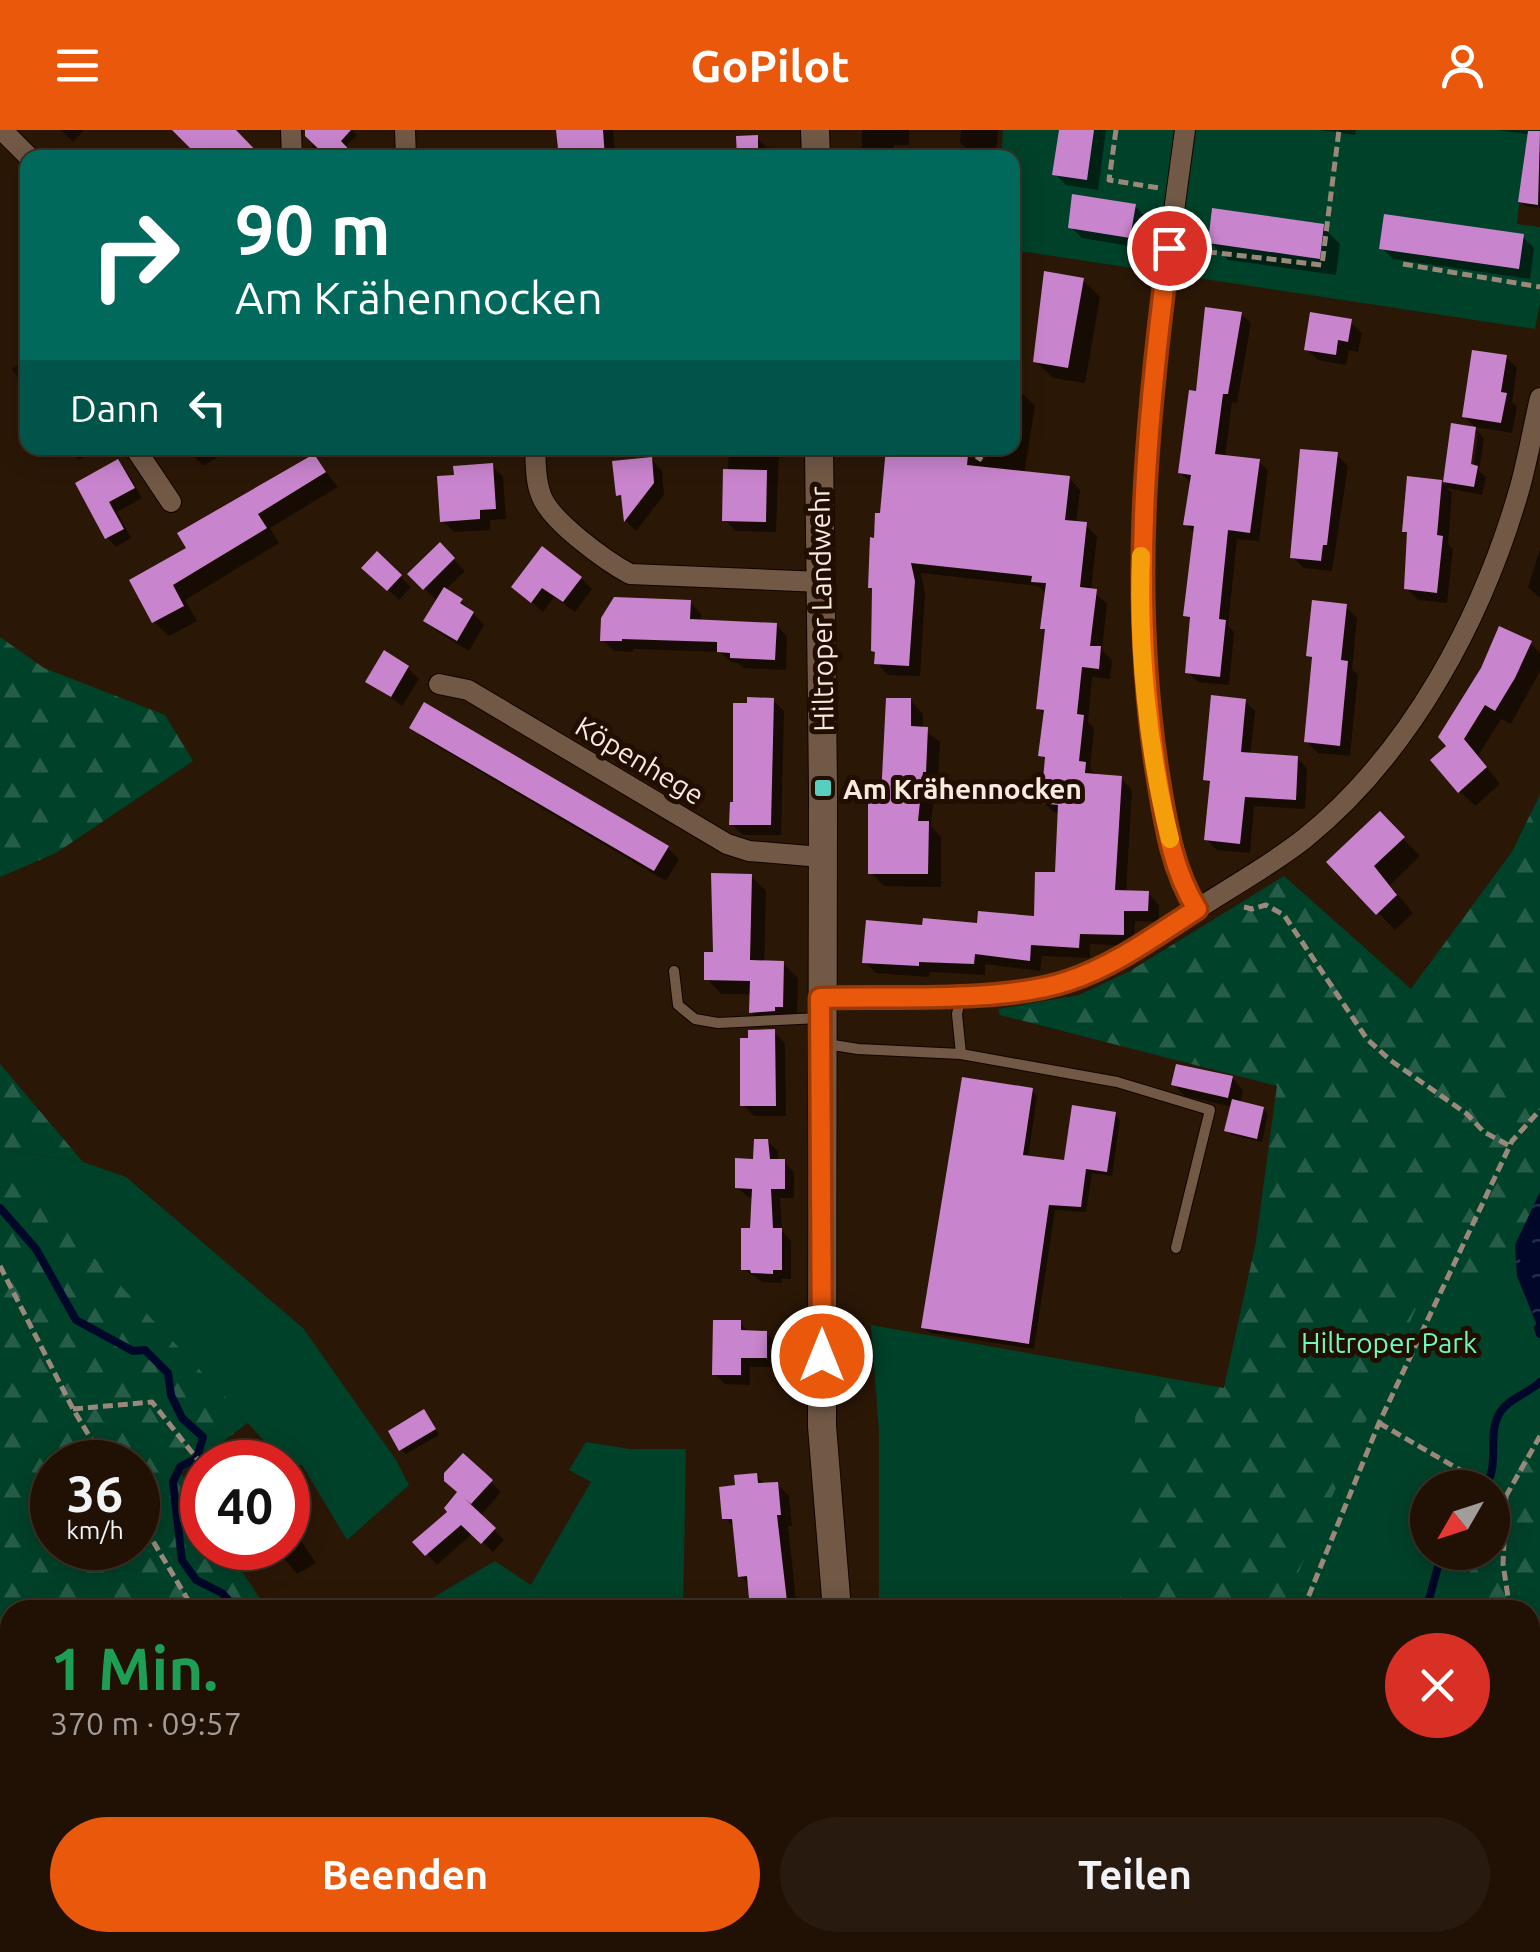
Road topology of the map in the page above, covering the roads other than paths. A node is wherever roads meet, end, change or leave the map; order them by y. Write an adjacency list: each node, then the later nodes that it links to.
1 (2, 130): 3 (street)
2 (1184, 130): 12 (street)
3 (22, 150)
4 (1540, 398): 12 (street)
5 (140, 455): 8 (street)
6 (536, 455): 9 (street)
7 (819, 455): 9 (street, Hiltroper Landwehr)
8 (172, 502)
9 (820, 582): 11 (street, Hiltroper Landwehr)
10 (439, 684): 11 (street, Köpenhege)
11 (821, 857): 15 (street, Hiltroper Landwehr)
12 (1197, 909): 14 (street)
13 (674, 971): 15 (lane)
14 (961, 994): 15 (street); 16 (lane)
15 (821, 1020): 16 (lane); 18 (street, Hiltroper Landwehr)
16 (961, 1054): 17 (lane)
17 (1176, 1248)
18 (835, 1600)

